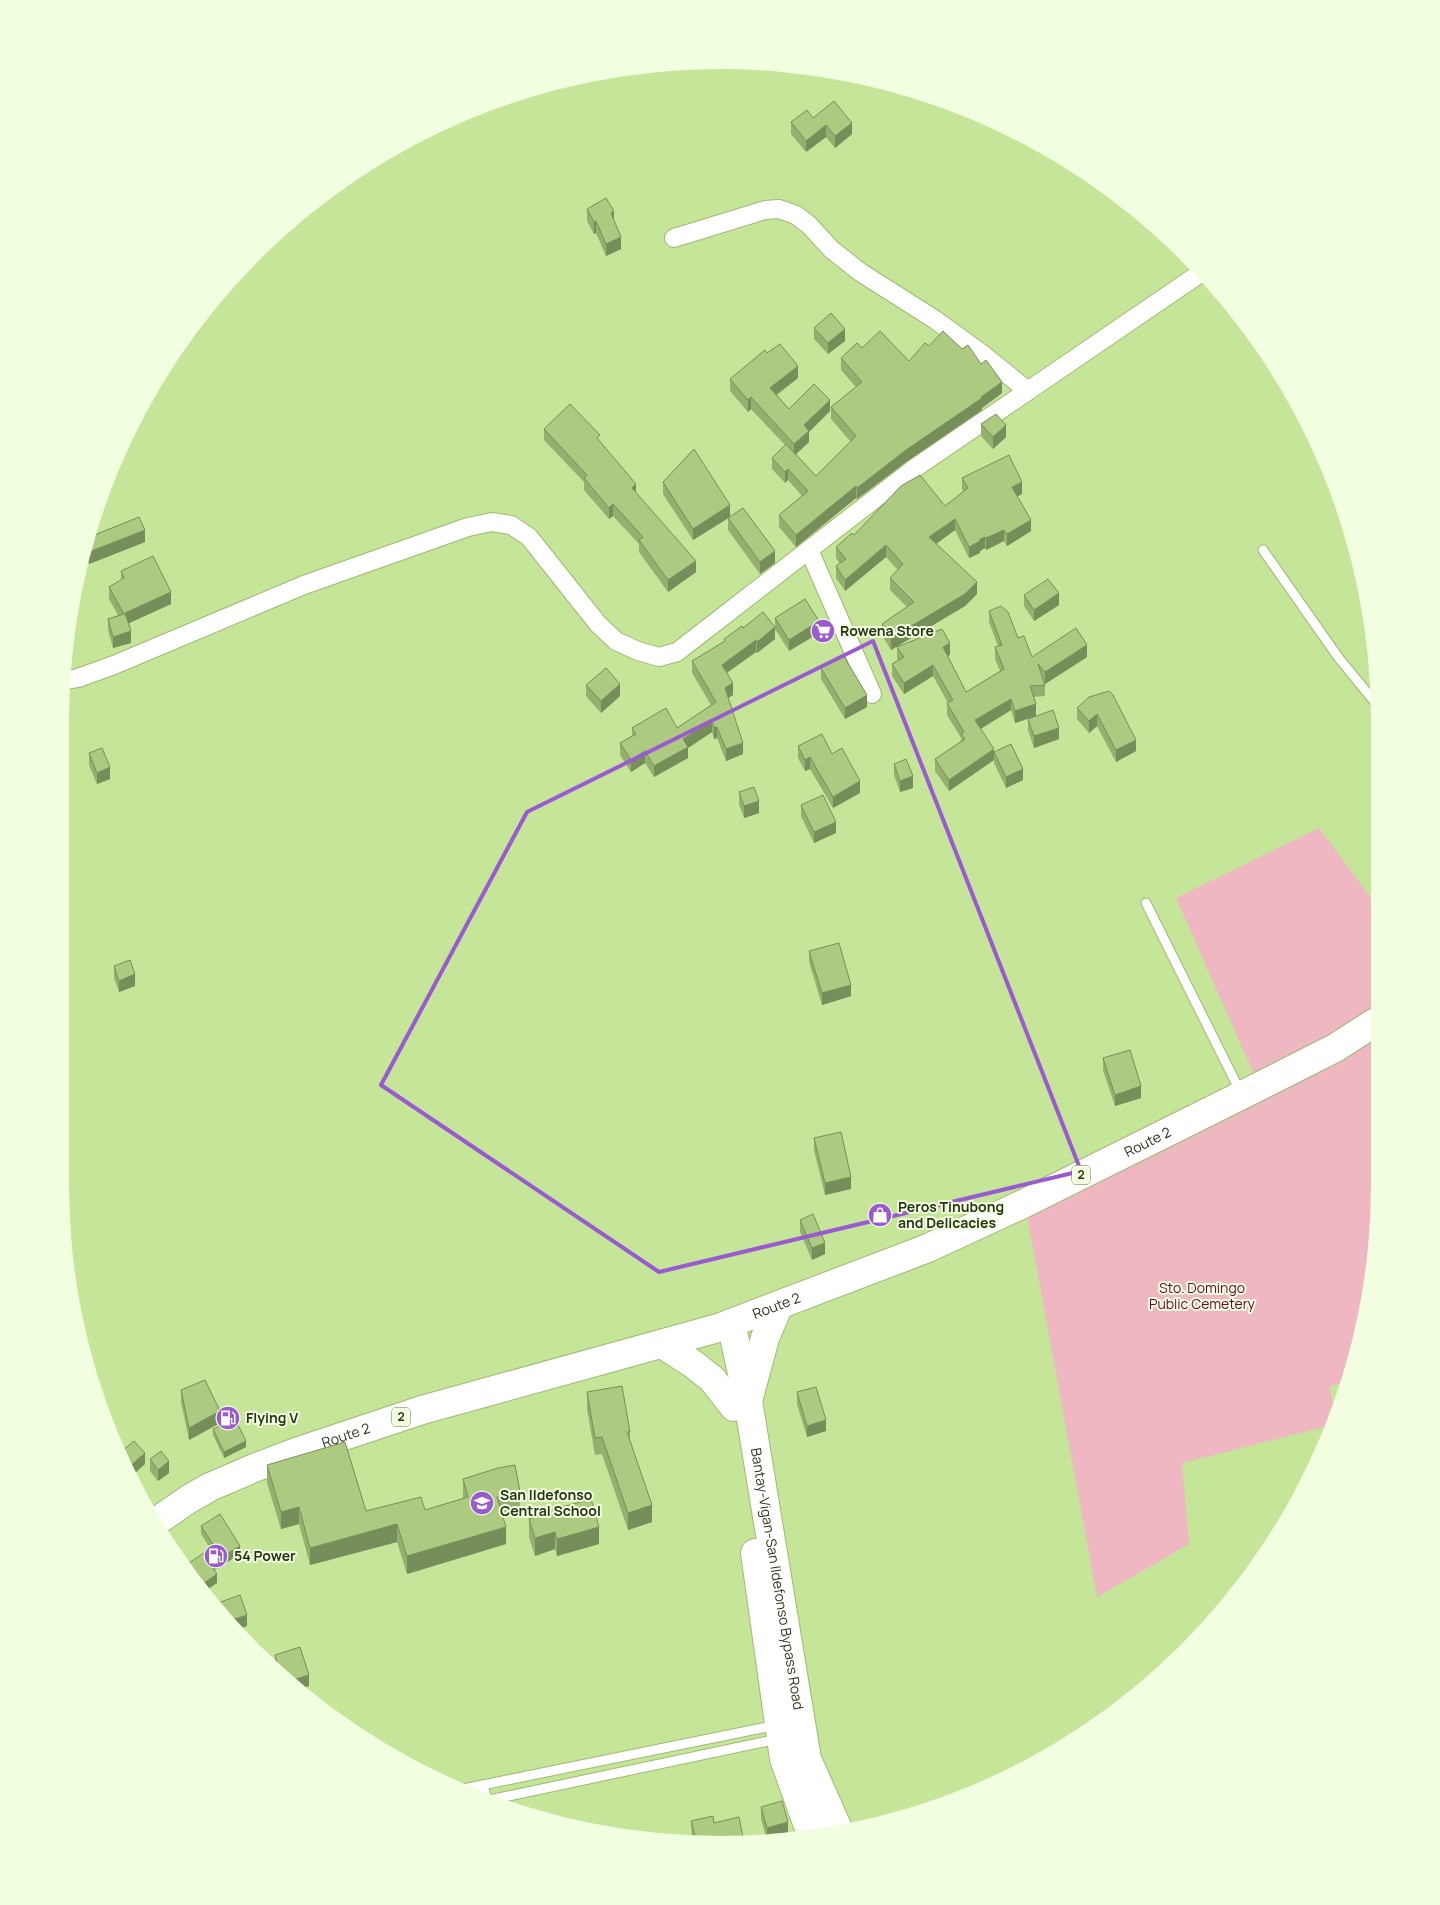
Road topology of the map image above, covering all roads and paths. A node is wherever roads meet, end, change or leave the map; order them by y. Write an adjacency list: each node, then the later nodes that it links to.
1 (674, 238): 3 (street)
2 (1196, 276): 3 (street)
3 (1028, 391): 4 (street)
4 (809, 550): 6 (street); 7 (street)
5 (1263, 550): 8 (lane)
6 (70, 679)
7 (872, 694)
8 (1370, 697)
9 (1146, 903): 11 (lane)
10 (1371, 1025): 11 (main road, Route 2 / 2)
11 (1242, 1096): 12 (main road, Route 2 / 2)
12 (779, 1305): 13 (main road, Route 2 / 2); 15 (main road)
13 (725, 1325): 14 (main road, Route 2 / 2); 15 (main road, Bantay-Vigan-San Ildefonso Bypass Road)
14 (662, 1344): 15 (main road); 16 (main road, Route 2 / 2)
15 (741, 1404): 17 (main road, Bantay-Vigan-San Ildefonso Bypass Road)
16 (161, 1518)
17 (791, 1730): 18 (lane); 19 (lane); 24 (main road, Bantay-Vigan-San Ildefonso Bypass Road); 25 (main road, Bantay-Vigan-San Ildefonso Bypass Road)
18 (635, 1754): 19 (lane); 20 (lane)
19 (638, 1769): 23 (lane)
20 (483, 1785): 21 (lane); 22 (lane)
21 (472, 1787)
22 (485, 1792)
23 (501, 1798)
24 (837, 1826)
25 (810, 1830)

